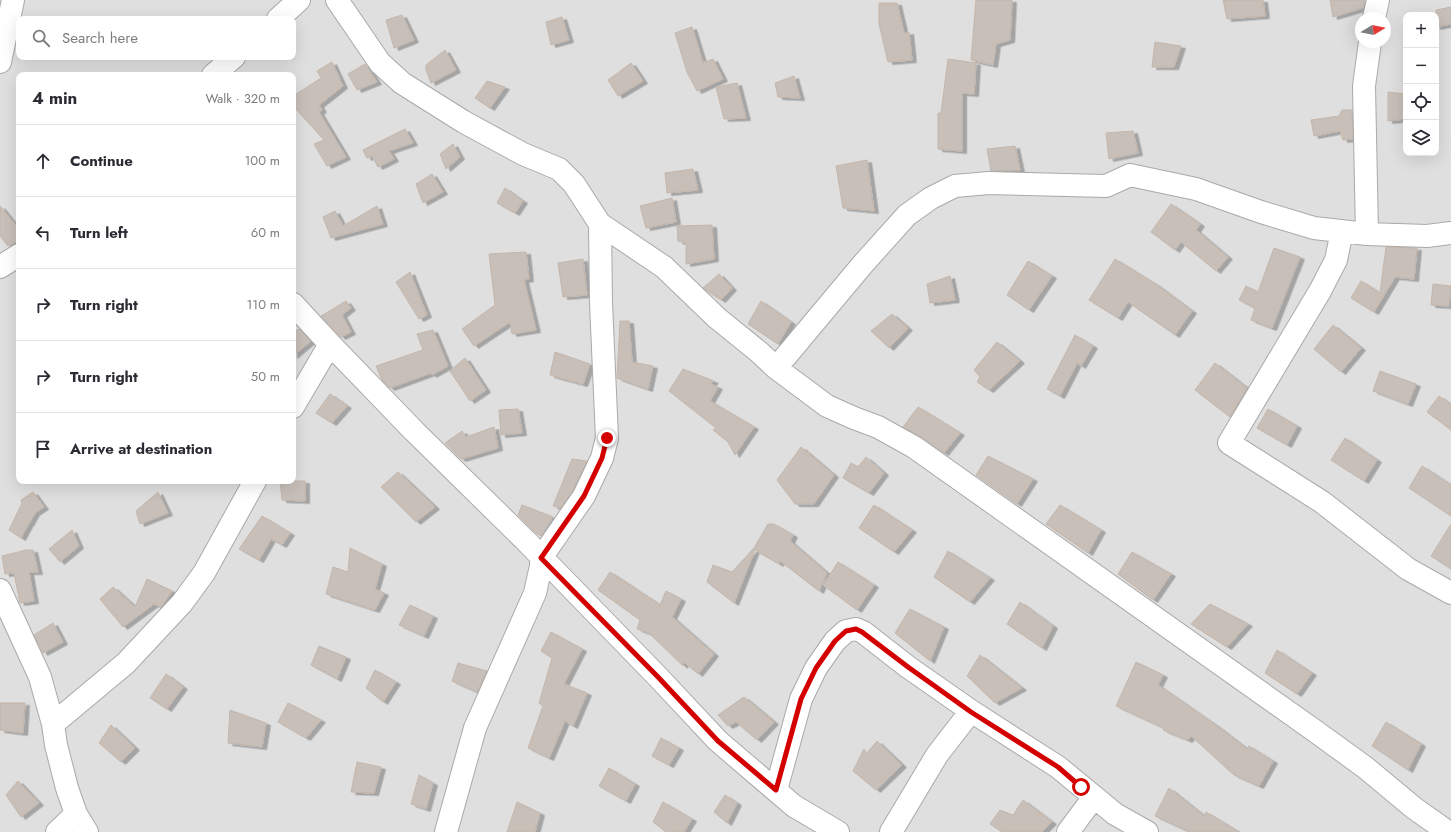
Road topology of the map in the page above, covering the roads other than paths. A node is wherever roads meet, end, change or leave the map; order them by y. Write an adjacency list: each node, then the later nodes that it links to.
1 (13, 0): 9 (street)
2 (299, 0): 6 (street)
3 (337, 0): 11 (street)
4 (1378, 0): 5 (street)
5 (1375, 12)
6 (281, 16)
7 (1369, 48): 13 (street)
8 (230, 60): 10 (street)
9 (0, 62)
10 (216, 72)
11 (600, 224): 19 (street); 22 (street)
12 (1342, 231): 13 (street); 19 (street); 24 (street)
13 (1367, 234): 14 (street)
14 (1451, 234)
15 (16, 257): 16 (street)
16 (0, 267)
17 (296, 307): 18 (street)
18 (330, 344): 20 (street); 22 (street)
19 (776, 368): 36 (street)
20 (296, 402)
21 (253, 484): 26 (street)
22 (541, 558): 27 (street); 31 (street)
23 (0, 590): 26 (street)
24 (1451, 593)
25 (971, 712): 27 (street); 28 (street); 33 (street)
26 (53, 724): 29 (street)
27 (776, 790): 32 (street)
28 (1094, 797): 34 (street); 35 (street)
29 (82, 823): 30 (street)
30 (57, 832)
31 (446, 832)
32 (838, 832)
33 (891, 832)
34 (1068, 832)
35 (1147, 832)
36 (1448, 832)

